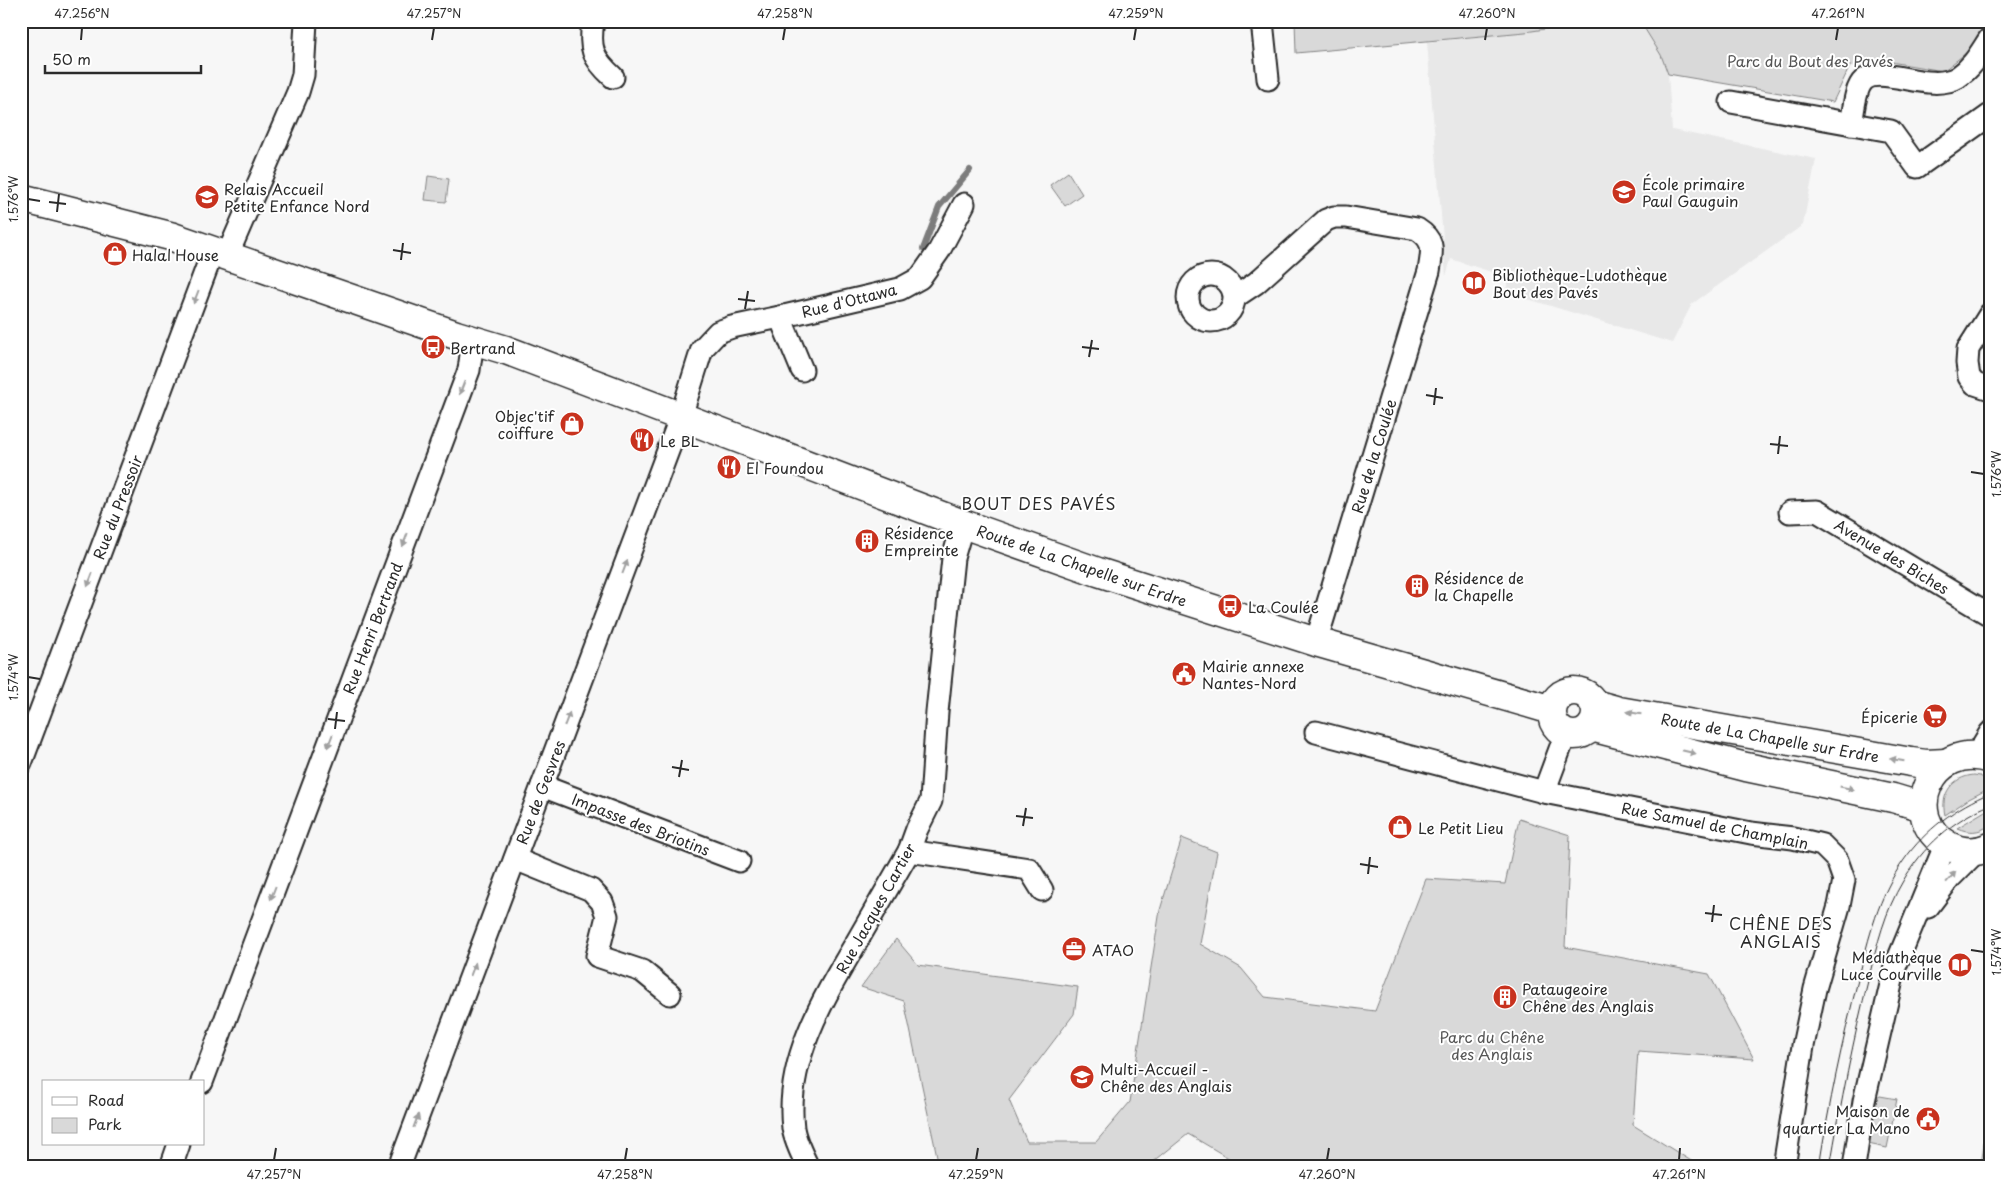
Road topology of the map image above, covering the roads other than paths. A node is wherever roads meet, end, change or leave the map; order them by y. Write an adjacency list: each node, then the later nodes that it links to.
1 (306, 21): 12 (street, Rue du Pressoir)
2 (593, 21): 5 (street)
3 (1262, 21): 6 (street)
4 (1990, 38): 9 (street)
5 (613, 76)
6 (1268, 79)
7 (1731, 102): 9 (street)
8 (1990, 115): 9 (street)
9 (1851, 124)
10 (21, 198): 12 (street, Route de La Chapelle sur Erdre)
11 (964, 204): 15 (street, Rue d'Ottawa)
12 (220, 253): 16 (street, Route de La Chapelle sur Erdre); 27 (street, Rue du Pressoir, one-way to 27)
13 (1235, 297): 23 (street, Rue de la Coulée)
14 (1990, 314): 18 (street)
15 (780, 317): 17 (street, Rue d'Ottawa); 19 (street, Rue d'Ottawa)
16 (473, 340): 19 (street, Route de La Chapelle sur Erdre); 40 (street, Rue Henri Bertrand, one-way to 40)
17 (802, 370)
18 (1990, 389)
19 (682, 416): 21 (street, Route de La Chapelle sur Erdre); 29 (street, Rue de Gesvres, one-way to 19)
20 (1790, 512): 22 (street, Avenue des Biches)
21 (963, 524): 23 (street, Route de La Chapelle sur Erdre); 34 (street, Rue Jacques Cartier)
22 (1990, 615)
23 (1316, 642): 24 (street, Route de La Chapelle sur Erdre)
24 (1576, 718): 28 (street, Route de La Chapelle sur Erdre, one-way to 24); 30 (street); 31 (street, Route de La Chapelle sur Erdre, one-way to 31)
25 (1316, 732): 30 (street, Rue Samuel de Champlain)
26 (1985, 749): 28 (street, Route de La Chapelle sur Erdre)
27 (21, 763)
28 (1946, 763): 31 (street)
29 (542, 786): 35 (street, Rue de Gesvres); 36 (street, Impasse des Briotins)
30 (1544, 792): 45 (street, Rue Samuel de Champlain)
31 (1924, 807): 32 (street)
32 (1943, 842): 33 (street); 38 (street)
33 (1983, 849): 38 (street, one-way to 33)
34 (909, 851): 37 (street); 44 (street, Rue Jacques Cartier)
35 (515, 859): 39 (street); 43 (street, Rue de Gesvres, one-way to 35)
36 (739, 862)
37 (1042, 890)
38 (1911, 929): 46 (street)
39 (670, 994)
40 (203, 1080)
41 (178, 1146): 42 (street)
42 (171, 1167)
43 (399, 1167)
44 (808, 1167)
45 (1784, 1167)
46 (1854, 1167)

